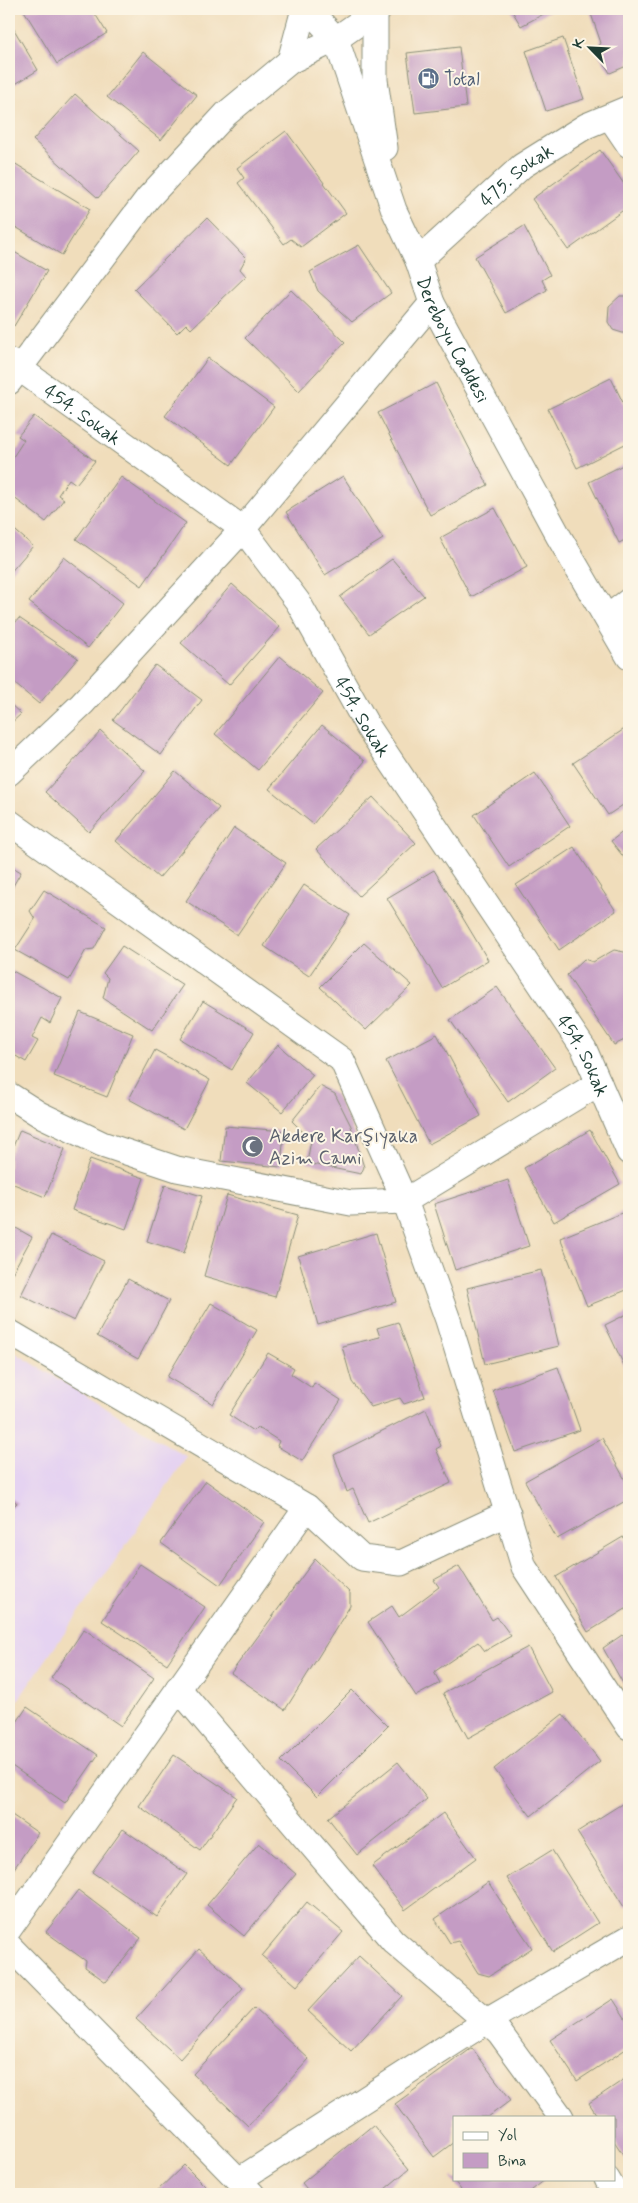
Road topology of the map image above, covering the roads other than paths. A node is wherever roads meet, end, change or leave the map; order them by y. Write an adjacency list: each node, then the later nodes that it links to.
1 (306, 9): 3 (street, Dereboyu Caddesi); 4 (street)
2 (377, 9): 3 (street); 7 (street)
3 (336, 39): 4 (street); 7 (street, Dereboyu Caddesi)
4 (290, 61): 10 (street)
5 (619, 112): 6 (street); 8 (street, 475. Sokak)
6 (629, 145)
7 (394, 210): 8 (street, Dereboyu Caddesi)
8 (418, 261): 9 (street, Dereboyu Caddesi)
9 (432, 303): 11 (street); 13 (street, Dereboyu Caddesi)
10 (13, 370): 11 (street, 454. Sokak)
11 (243, 530): 15 (street); 17 (street, 454. Sokak)
12 (629, 601): 13 (street)
13 (606, 618): 14 (street, Dereboyu Caddesi)
14 (629, 657)
15 (9, 774)
16 (9, 822): 20 (street)
17 (599, 1083): 19 (street, 454. Sokak); 20 (street)
18 (9, 1095): 20 (street)
19 (629, 1152)
20 (405, 1201): 23 (street)
21 (9, 1332): 22 (street)
22 (307, 1507): 23 (street); 24 (street)
23 (508, 1513): 25 (street)
24 (178, 1688): 26 (street); 29 (street)
25 (629, 1727)
26 (9, 1929)
27 (629, 1938): 29 (street)
28 (9, 1946): 32 (street)
29 (488, 2021): 30 (street); 32 (street)
30 (560, 2116)
31 (608, 2180): 33 (street)
32 (245, 2187)
33 (616, 2194)

